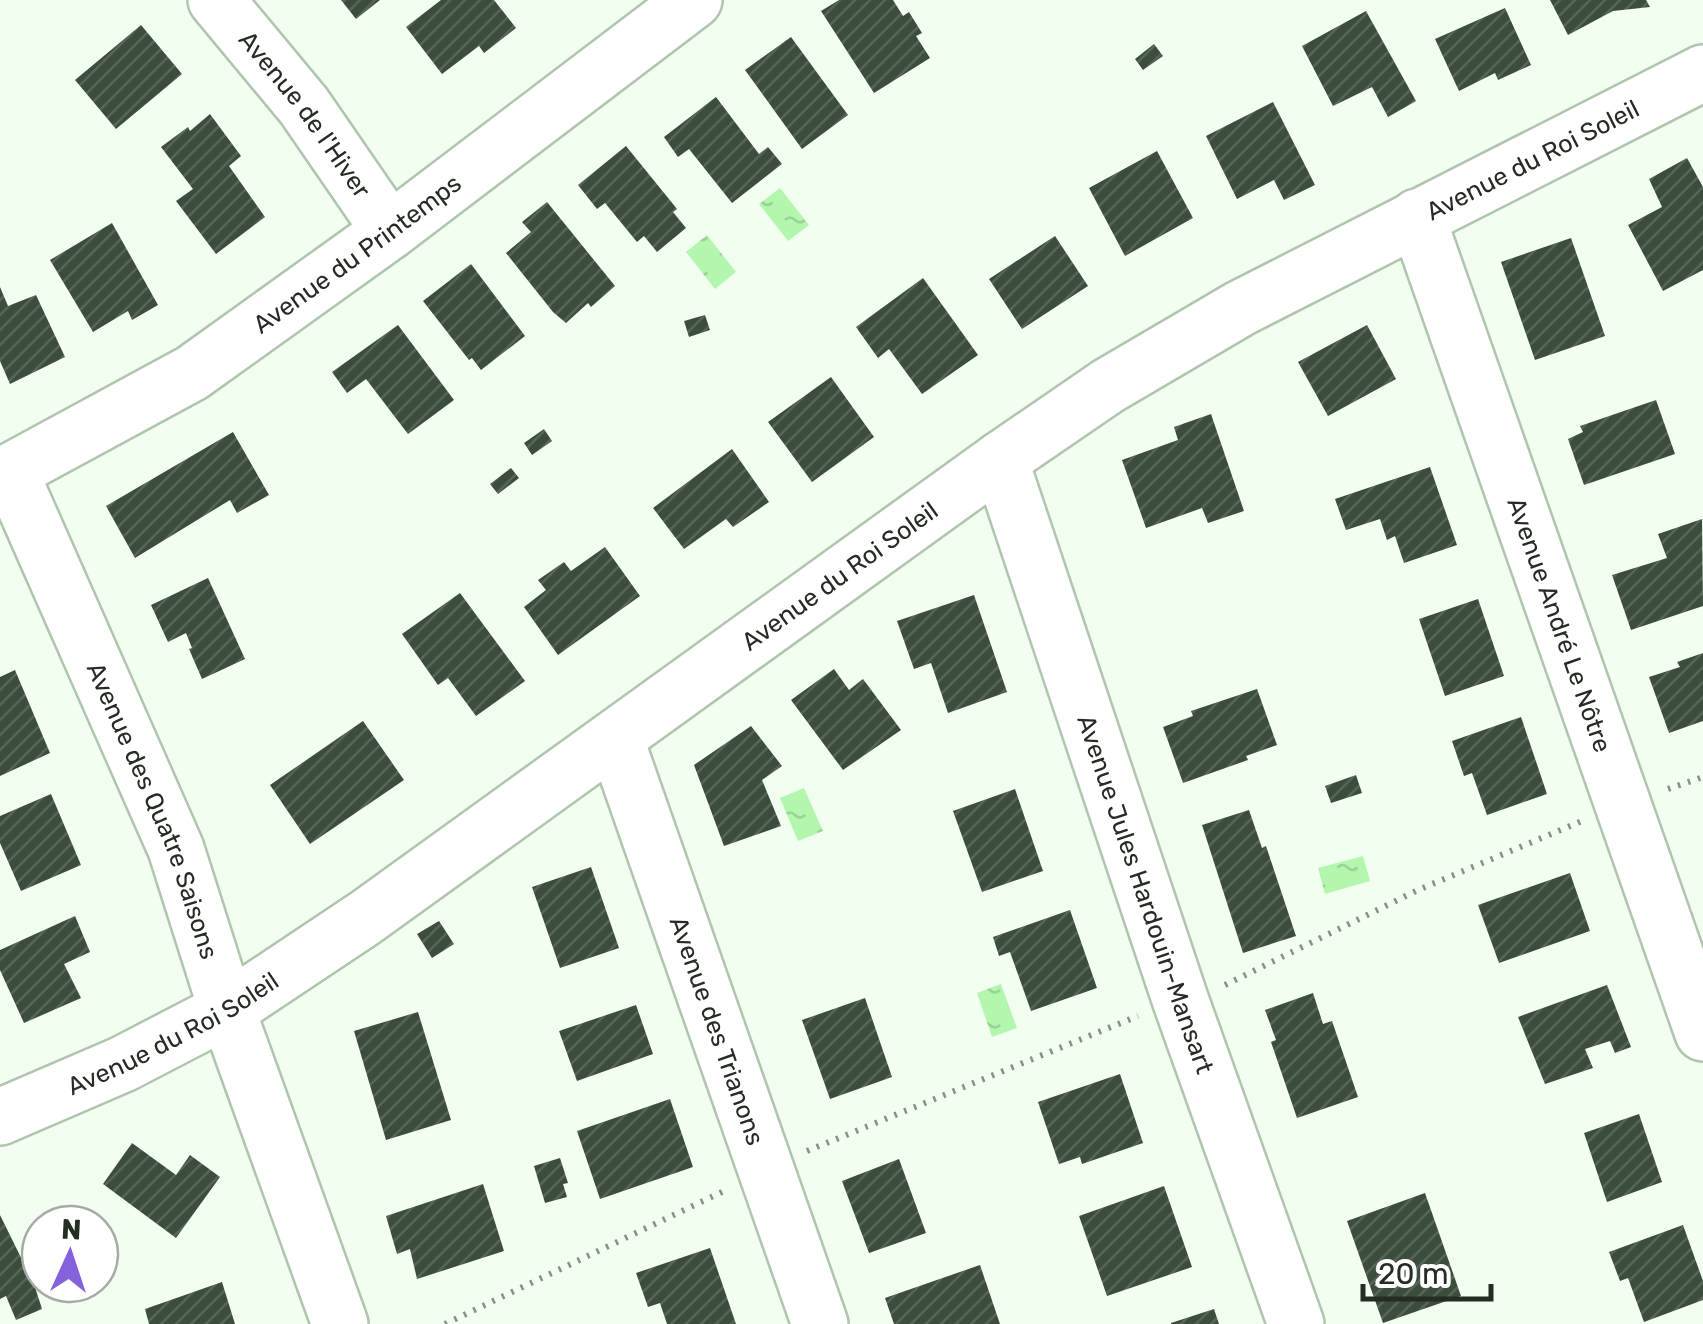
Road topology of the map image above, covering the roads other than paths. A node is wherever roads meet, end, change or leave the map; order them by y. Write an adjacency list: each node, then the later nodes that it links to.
1 (216, 0): 5 (street, Avenue de l'Hiver)
2 (694, 0): 5 (street, Avenue du Printemps)
3 (1703, 73): 4 (street, Avenue du Roi Soleil)
4 (1418, 216): 6 (street, Avenue du Roi Soleil); 10 (street, Avenue André Le Nôtre)
5 (390, 231): 7 (street, Avenue du Printemps)
6 (1000, 460): 8 (street, Avenue du Roi Soleil); 14 (street, Avenue Jules Hardouin-Mansart)
7 (5, 475): 9 (street, Avenue des Quatre Saisons)
8 (615, 738): 9 (street, Avenue du Roi Soleil); 13 (street, Avenue des Trianons)
9 (227, 1010): 11 (street, Avenue du Roi Soleil); 12 (street, Avenue des Quatre Saisons)
10 (1703, 1033)
11 (0, 1117)
12 (340, 1324)
13 (820, 1324)
14 (1296, 1324)

